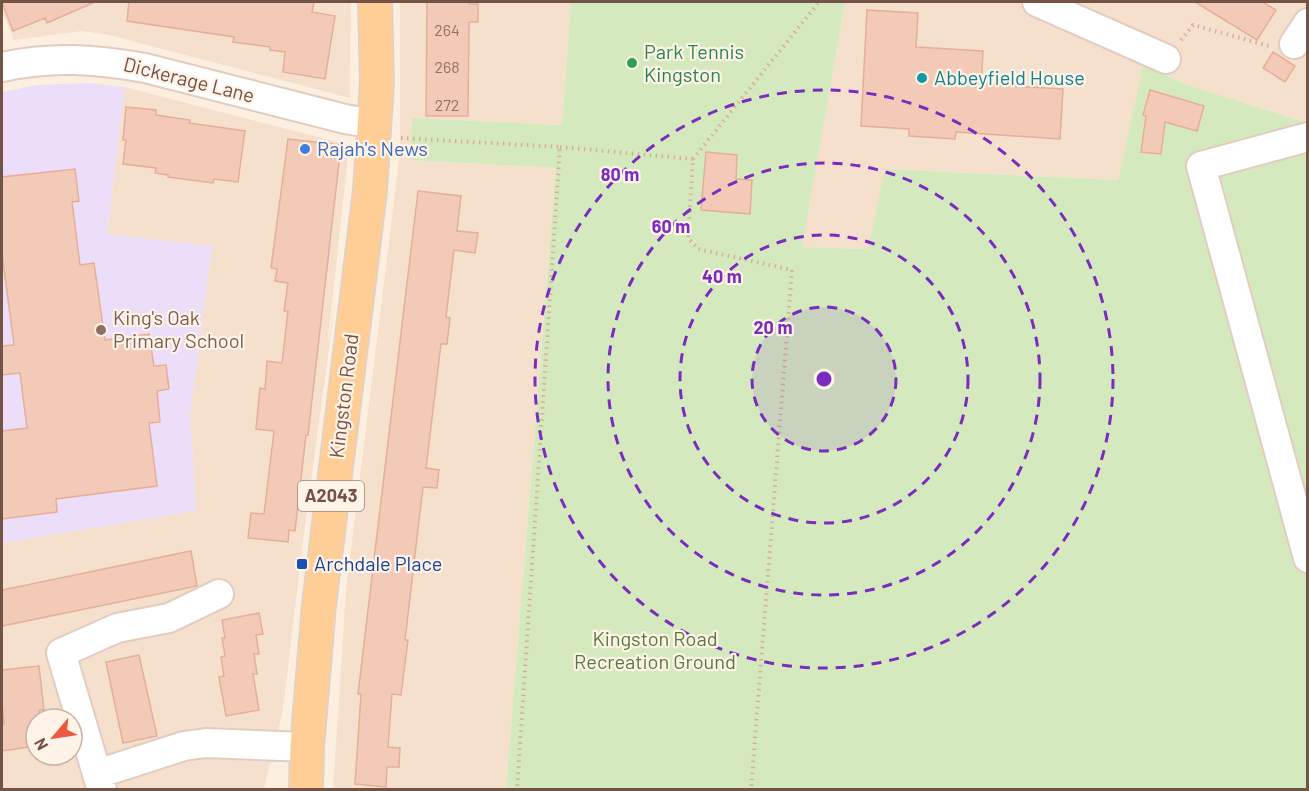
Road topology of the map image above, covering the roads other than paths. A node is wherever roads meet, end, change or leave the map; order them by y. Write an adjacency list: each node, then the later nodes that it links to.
1 (375, 2): 5 (main road, Kingston Road / A2043)
2 (1037, 2): 3 (street)
3 (1166, 59)
4 (2, 67): 5 (street, Dickerage Lane)
5 (374, 124): 9 (main road, Kingston Road / A2043)
6 (1308, 137): 7 (street)
7 (1308, 558)
8 (219, 594): 10 (street)
9 (308, 747): 10 (street); 11 (main road, Kingston Road / A2043)
10 (99, 782)
11 (306, 789)

